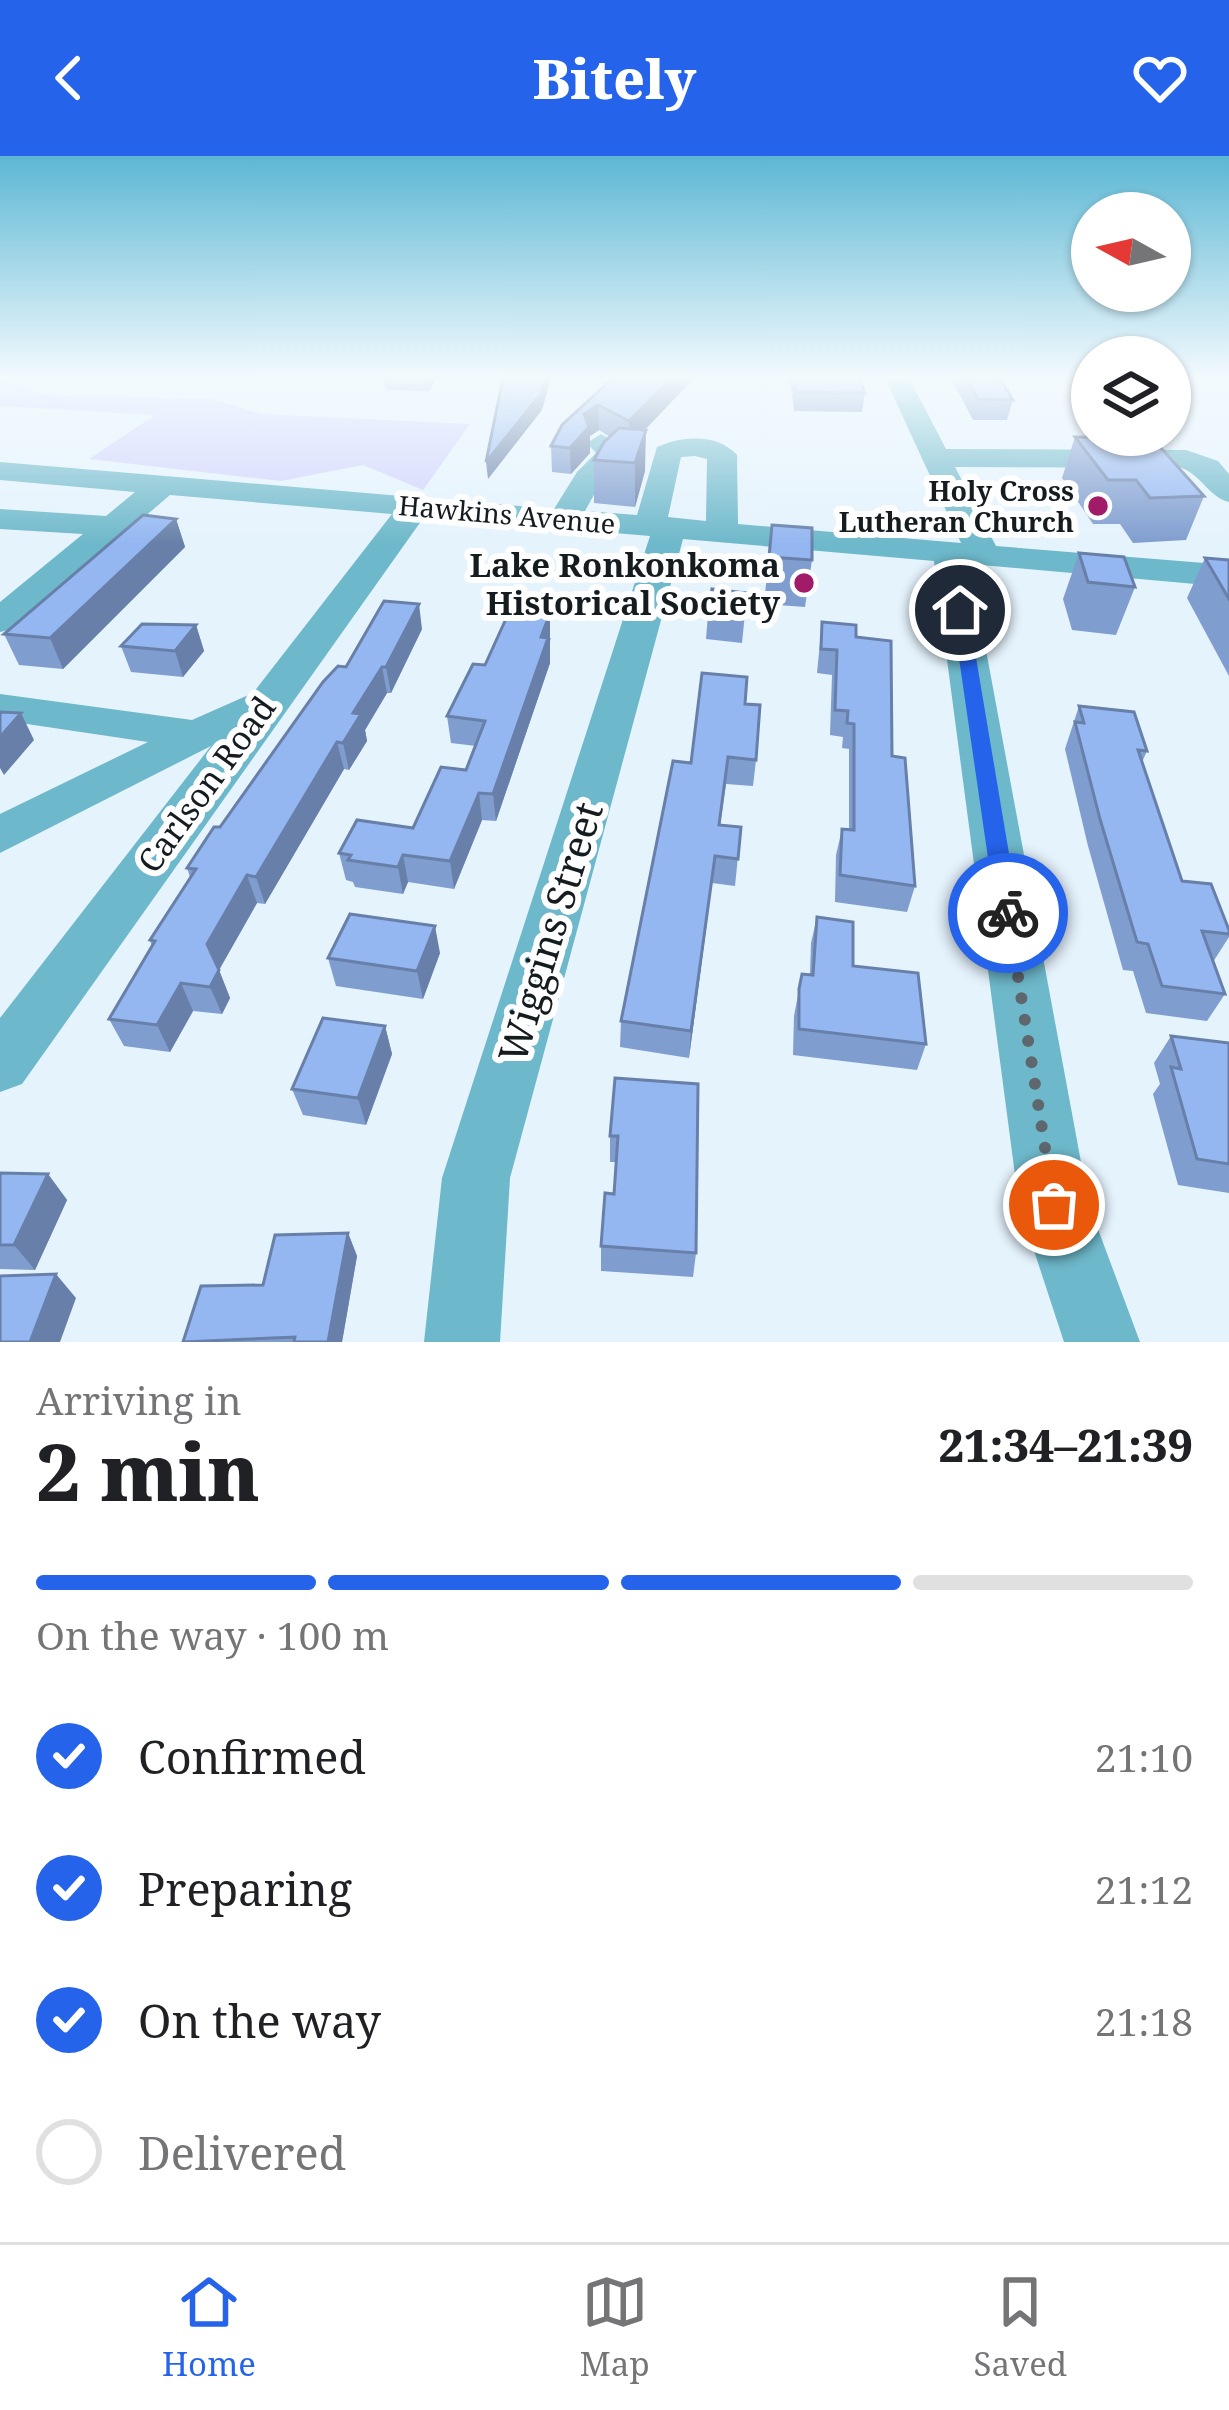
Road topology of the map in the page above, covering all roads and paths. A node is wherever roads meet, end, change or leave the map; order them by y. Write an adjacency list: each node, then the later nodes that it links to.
1 (924, 433): 4 (street)
2 (602, 443): 11 (street)
3 (1229, 443): 5 (street)
4 (936, 458): 8 (street); 15 (street)
5 (1229, 462)
6 (0, 471): 7 (street, Hawkins Avenue)
7 (160, 488): 10 (street, Hawkins Avenue); 13 (street)
8 (1229, 493)
9 (537, 494): 11 (street)
10 (416, 506): 11 (street, Hawkins Avenue); 18 (street, Carlson Road)
11 (571, 508): 14 (street, Hawkins Avenue)
12 (0, 519): 13 (street)
13 (113, 526): 17 (street)
14 (680, 528): 15 (street, Hawkins Avenue); 23 (street, Wiggins Street)
15 (967, 552): 16 (street, Hawkins Avenue); 24 (street)
16 (1229, 575)
17 (0, 621)
18 (268, 700): 20 (street); 22 (street, Carlson Road)
19 (0, 707): 20 (street)
20 (196, 735): 21 (street)
21 (0, 835)
22 (0, 1065)
23 (462, 1342)
24 (1102, 1342)

